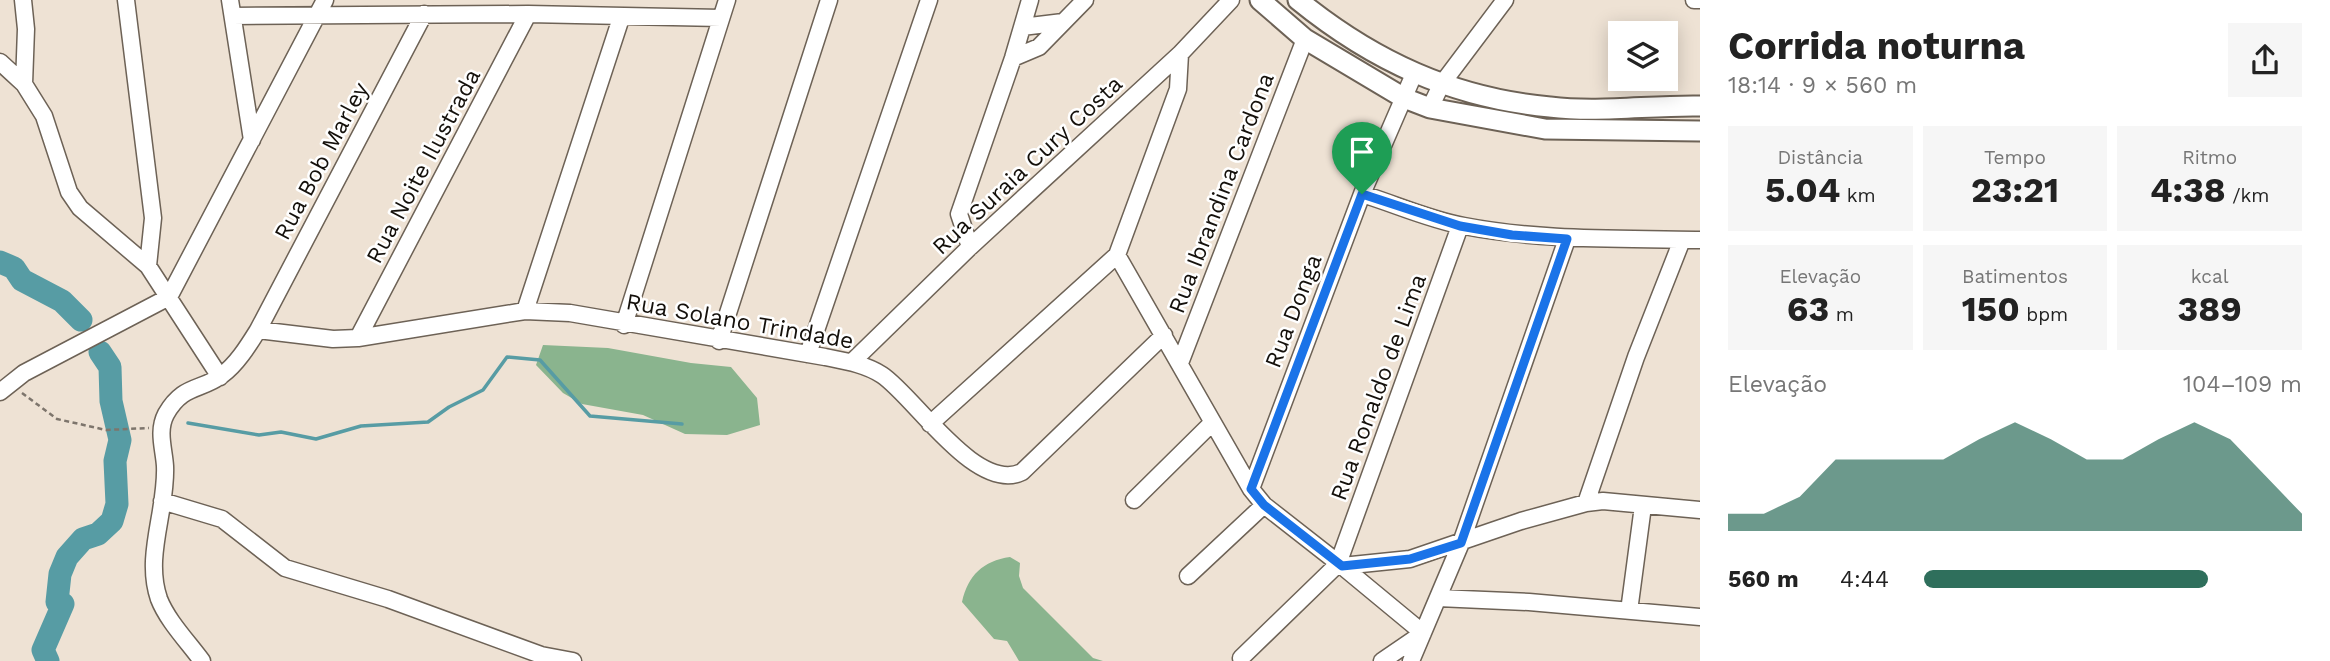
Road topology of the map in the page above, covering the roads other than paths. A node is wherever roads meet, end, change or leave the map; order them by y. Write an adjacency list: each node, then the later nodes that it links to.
1 (23, 0): 27 (street)
2 (126, 0): 41 (street)
3 (727, 0): 19 (street)
4 (829, 0): 48 (street)
5 (929, 0): 49 (street)
6 (1030, 0): 21 (street)
7 (1085, 0): 20 (street)
8 (1231, 0): 23 (street, Rua Suraia Cury Costa)
9 (1260, 0): 22 (main road)
10 (1298, 0): 26 (main road)
11 (1505, 0): 28 (street)
12 (1694, 0): 13 (street)
13 (1700, 0)
14 (321, 7): 15 (street); 16 (street); 33 (street)
15 (231, 8): 33 (street)
16 (424, 14): 17 (street); 45 (street, Rua Bob Marley)
17 (528, 14): 18 (street); 47 (street, Rua Noite Ilustrada)
18 (621, 18): 19 (street); 43 (street)
19 (721, 18): 44 (street)
20 (1063, 22): 21 (street); 24 (street)
21 (1022, 27): 24 (street)
22 (1305, 38): 29 (main road); 51 (street, Rua Ibrandina Cardona)
23 (1180, 54): 39 (street, Rua Suraia Cury Costa); 40 (street)
24 (1013, 58): 39 (street)
25 (0, 62): 27 (street)
26 (1414, 74): 28 (main road); 29 (street, Rua Donga)
27 (24, 83): 41 (street)
28 (1441, 85): 30 (main road); 31 (street)
29 (1404, 98): 31 (main road); 34 (street, Rua Donga)
30 (1700, 106)
31 (1430, 108): 32 (main road)
32 (1700, 131)
33 (252, 140): 42 (street)
34 (1362, 194): 35 (street); 56 (street, Rua Donga)
35 (1460, 226): 36 (street); 64 (street, Rua Ronaldo de Lima)
36 (1567, 239): 37 (street); 63 (street)
37 (1682, 240): 38 (street); 59 (street)
38 (1700, 240)
39 (970, 247): 50 (street, Rua Suraia Cury Costa)
40 (1117, 255): 46 (street); 54 (street)
41 (148, 266): 42 (street)
42 (169, 297): 52 (street); 53 (street)
43 (525, 311): 44 (street, Rua Solano Trindade); 47 (street, Rua Solano Trindade)
44 (624, 325): 48 (street, Rua Solano Trindade)
45 (258, 330): 47 (street, Rua Solano Trindade); 52 (street, Rua Bob Marley)
46 (1164, 335): 51 (street); 54 (street, Rua Solano Trindade)
47 (358, 338)
48 (719, 341): 49 (street, Rua Solano Trindade)
49 (808, 354): 50 (street, Rua Solano Trindade)
50 (852, 362): 54 (street, Rua Solano Trindade)
51 (1180, 363): 55 (street)
52 (220, 377): 58 (street)
53 (4, 387)
54 (930, 424)
55 (1211, 424): 56 (street); 57 (street)
56 (1251, 489): 60 (street)
57 (1134, 500)
58 (163, 501): 71 (street); 72 (street)
59 (1586, 503): 61 (street); 63 (street)
60 (1264, 505): 64 (street); 65 (street)
61 (1643, 506): 62 (street); 67 (street)
62 (1699, 506)
63 (1461, 543): 64 (street); 66 (street)
64 (1340, 565): 69 (street); 70 (street)
65 (1188, 576)
66 (1438, 598): 67 (street); 69 (street)
67 (1629, 611): 68 (street)
68 (1700, 617)
69 (1423, 633): 73 (street); 74 (street)
70 (1241, 659)
71 (202, 661)
72 (573, 661)
73 (1382, 661)
74 (1411, 661)

